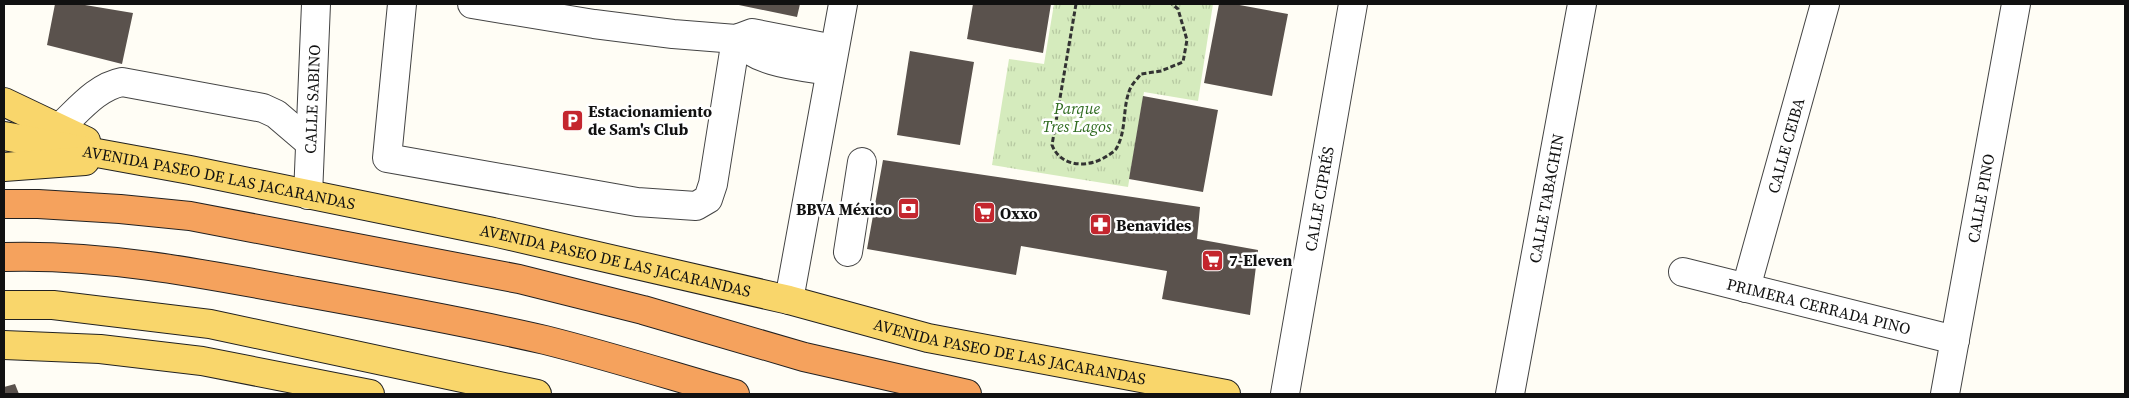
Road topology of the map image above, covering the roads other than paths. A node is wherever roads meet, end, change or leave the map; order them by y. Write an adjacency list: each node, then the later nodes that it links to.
1 (316, 4): 14 (street, CALLE SABINO)
2 (402, 4): 9 (street)
3 (472, 4): 9 (street)
4 (842, 4): 10 (street)
5 (1353, 4): 33 (street, CALLE CIPRÉS)
6 (1582, 4): 34 (street, CALLE TABACHIN)
7 (1824, 4): 23 (street, CALLE CEIBA)
8 (2016, 4): 26 (street, CALLE PINO)
9 (736, 39): 10 (street)
10 (832, 60): 24 (street)
11 (4, 102): 12 (main road)
12 (59, 128): 14 (street); 15 (main road)
13 (4, 136): 15 (main road, AVENIDA PASEO DE LAS JACARANDAS)
14 (310, 143): 18 (street, CALLE SABINO)
15 (121, 158): 17 (main road); 18 (main road, AVENIDA PASEO DE LAS JACARANDAS)
16 (862, 162): 20 (street)
17 (4, 167)
18 (308, 195): 24 (main road, AVENIDA PASEO DE LAS JACARANDAS)
19 (4, 204): 31 (highway)
20 (848, 252)
21 (4, 257): 30 (highway)
22 (1683, 272): 23 (street, PRIMERA CERRADA PINO)
23 (1746, 288): 26 (street, PRIMERA CERRADA PINO)
24 (789, 300): 32 (main road, AVENIDA PASEO DE LAS JACARANDAS)
25 (4, 305): 29 (main road)
26 (1955, 340): 35 (street, CALLE PINO)
27 (4, 345): 28 (main road)
28 (370, 394)
29 (537, 394)
30 (734, 394)
31 (967, 394)
32 (1226, 394)
33 (1285, 394)
34 (1510, 394)
35 (1945, 394)

